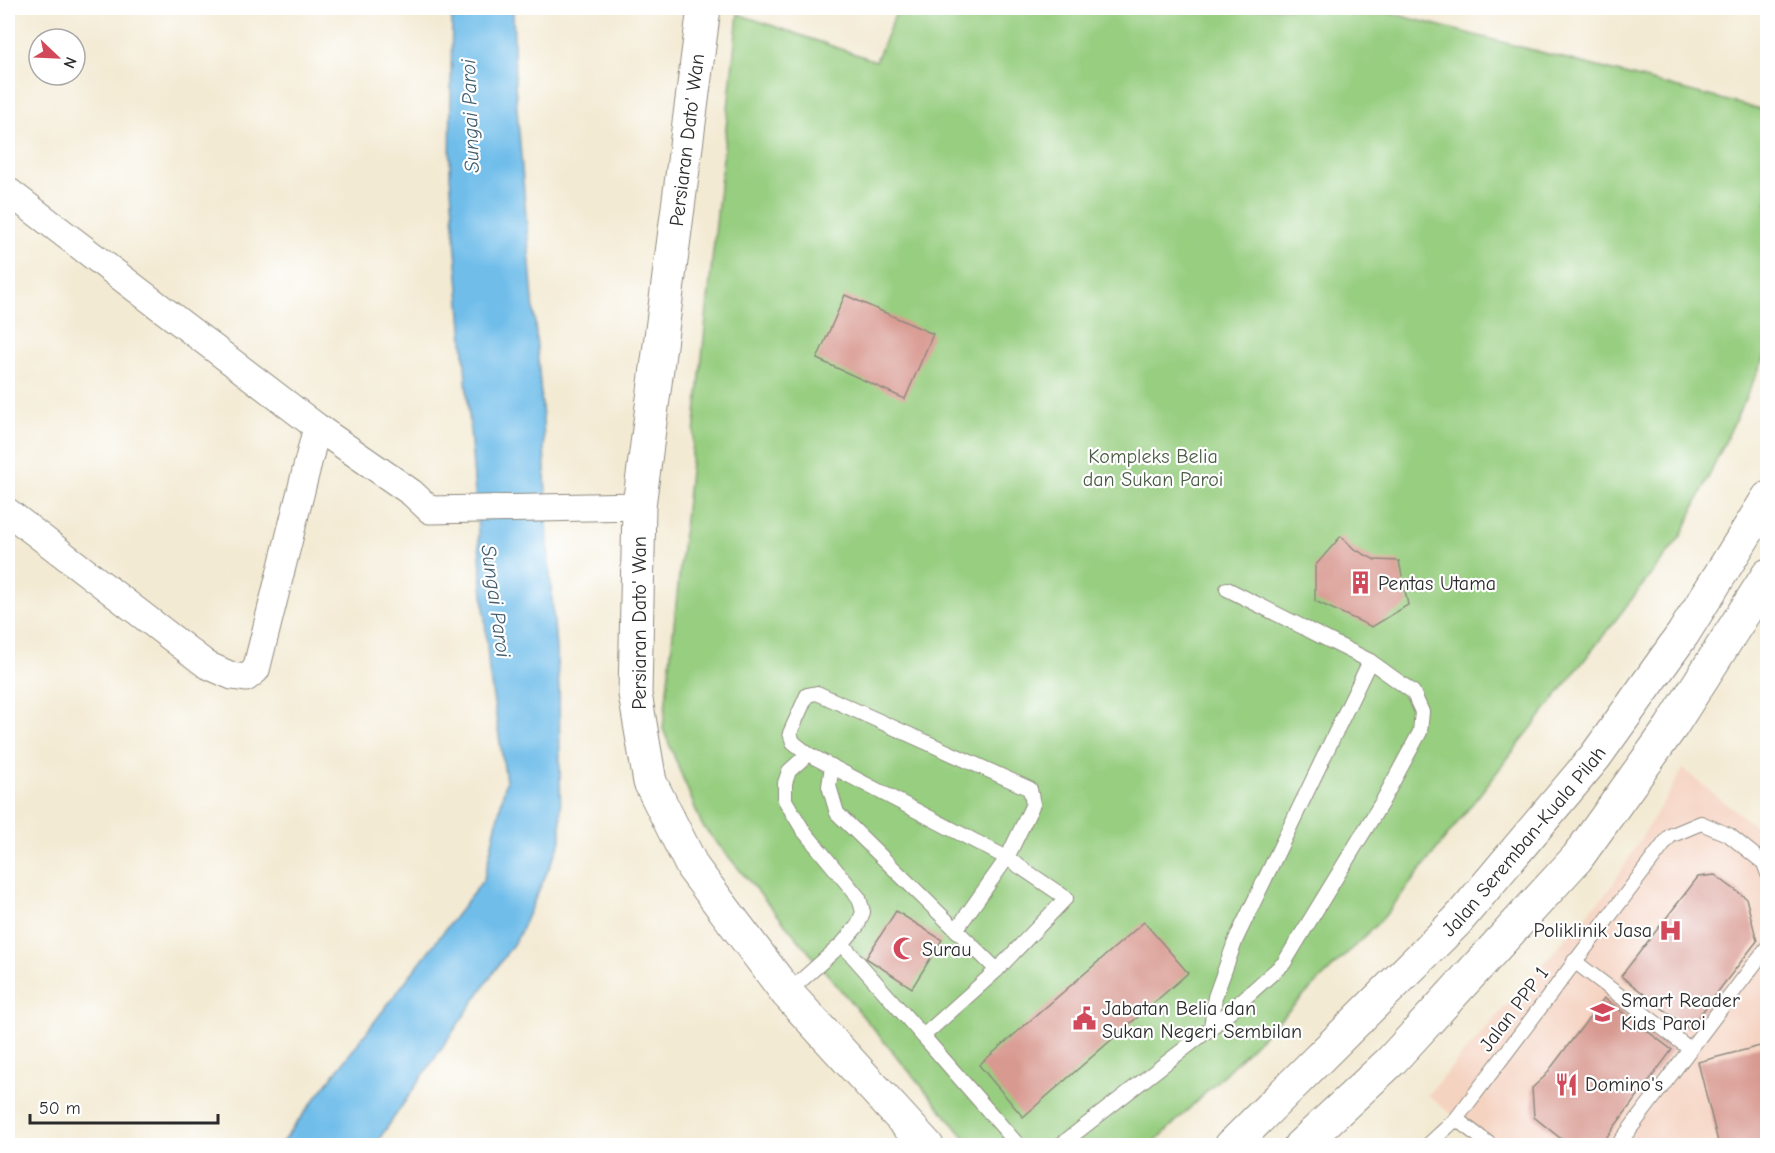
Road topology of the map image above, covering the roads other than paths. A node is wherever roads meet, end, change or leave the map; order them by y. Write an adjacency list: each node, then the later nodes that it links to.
1 (704, 8): 5 (main road, Persiaran Dato' Wan)
2 (8, 191): 3 (street)
3 (317, 428): 5 (street); 6 (street)
4 (1767, 498): 27 (main road, Jalan Seremban-Kuala Pilah)
5 (639, 506): 19 (main road, Persiaran Dato' Wan)
6 (8, 512)
7 (1765, 587): 28 (main road)
8 (1227, 589): 9 (lane)
9 (1370, 661): 20 (lane); 20 (lane)
10 (808, 754): 11 (lane); 12 (lane); 15 (lane)
11 (832, 766): 12 (lane); 14 (lane)
12 (1007, 858): 14 (lane); 18 (lane)
13 (1767, 874): 17 (lane, Jalan PPP 1)
14 (956, 930): 18 (lane)
15 (842, 944): 19 (lane); 21 (lane)
16 (1767, 946): 22 (lane)
17 (1574, 961): 22 (lane); 23 (lane, Jalan PPP 1)
18 (997, 970): 21 (lane)
19 (787, 993): 24 (main road, Persiaran Dato' Wan)
20 (1211, 1028): 26 (lane)
21 (923, 1036): 25 (lane)
22 (1690, 1049): 31 (lane)
23 (1456, 1119): 29 (lane, Jalan PPP 1); 30 (lane)
24 (927, 1146)
25 (1018, 1146)
26 (1059, 1146)
27 (1231, 1146)
28 (1300, 1146)
29 (1427, 1146)
30 (1492, 1146)
31 (1617, 1146)

